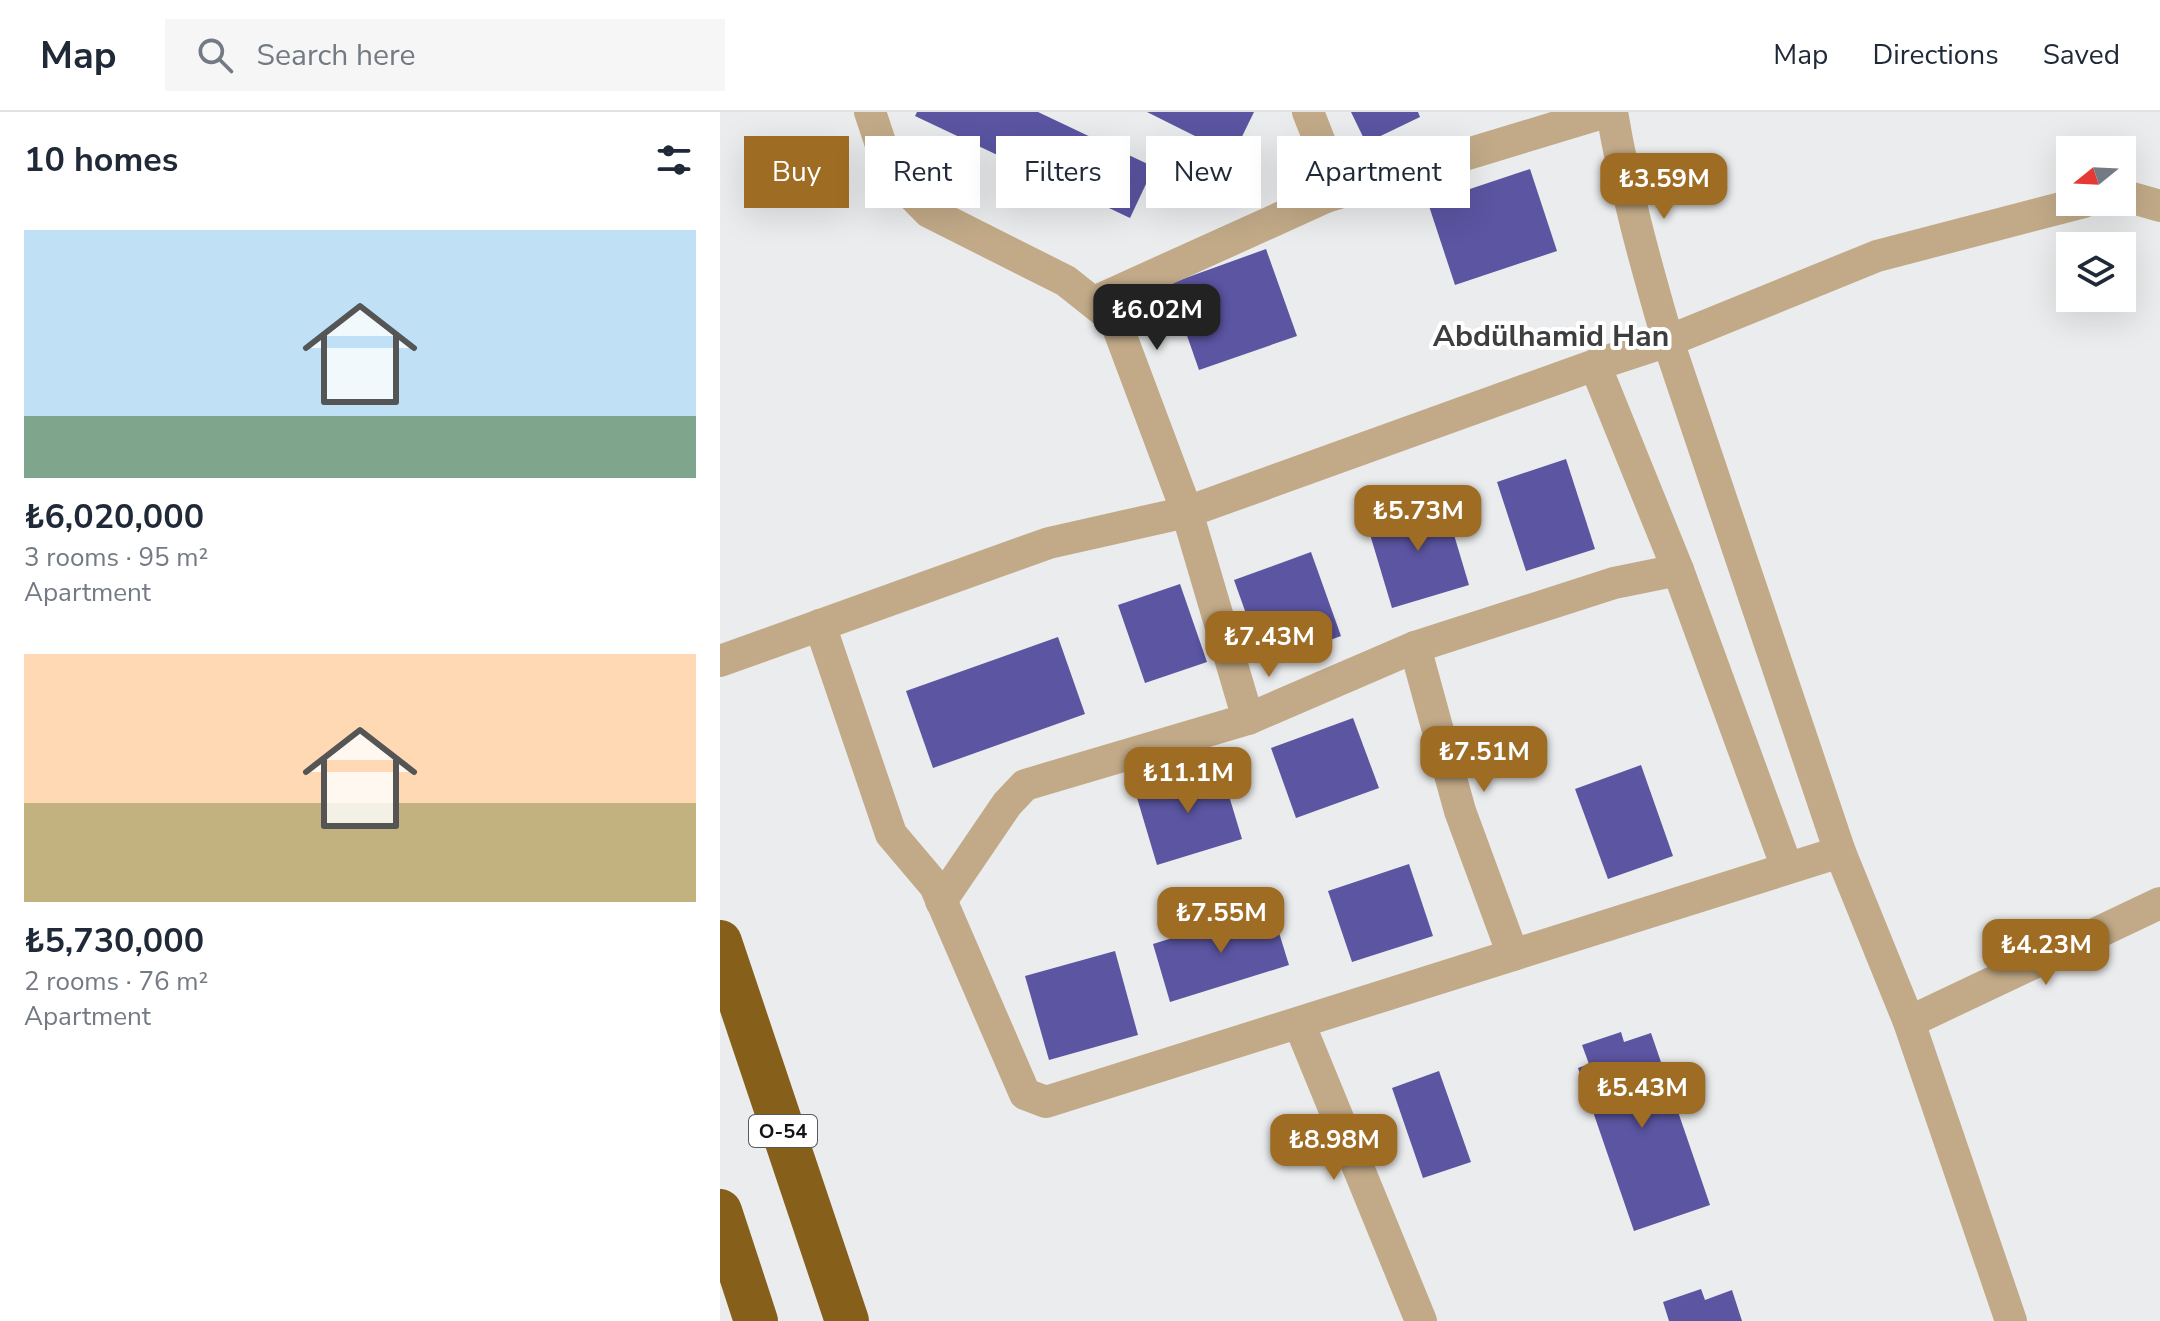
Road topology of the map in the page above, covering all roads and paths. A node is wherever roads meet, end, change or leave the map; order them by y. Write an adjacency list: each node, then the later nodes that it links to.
1 (870, 112): 11 (street)
2 (1308, 112): 5 (street)
3 (1612, 112): 12 (street)
4 (1588, 114): 6 (street)
5 (1317, 136)
6 (1470, 151)
7 (2136, 199): 8 (street)
8 (2160, 206)
9 (1302, 208): 11 (street)
10 (2056, 209): 12 (street)
11 (1094, 302): 14 (street)
12 (1668, 341): 13 (street); 20 (street)
13 (1595, 365): 14 (street); 15 (street)
14 (1187, 512): 16 (street); 19 (street)
15 (1678, 570): 17 (street); 21 (street)
16 (820, 625): 18 (street); 22 (street)
17 (1415, 647): 19 (street); 25 (street)
18 (720, 661)
19 (1248, 719): 22 (street)
20 (1840, 852): 21 (street); 26 (street)
21 (1787, 868): 25 (street)
22 (941, 901): 27 (street)
23 (2160, 903): 26 (street)
24 (720, 942): 30 (highway, O-54)
25 (1513, 955): 27 (street)
26 (1909, 1022): 32 (street)
27 (1299, 1023): 31 (street)
28 (720, 1211): 29 (highway)
29 (756, 1321)
30 (847, 1321)
31 (1421, 1321)
32 (2011, 1321)

